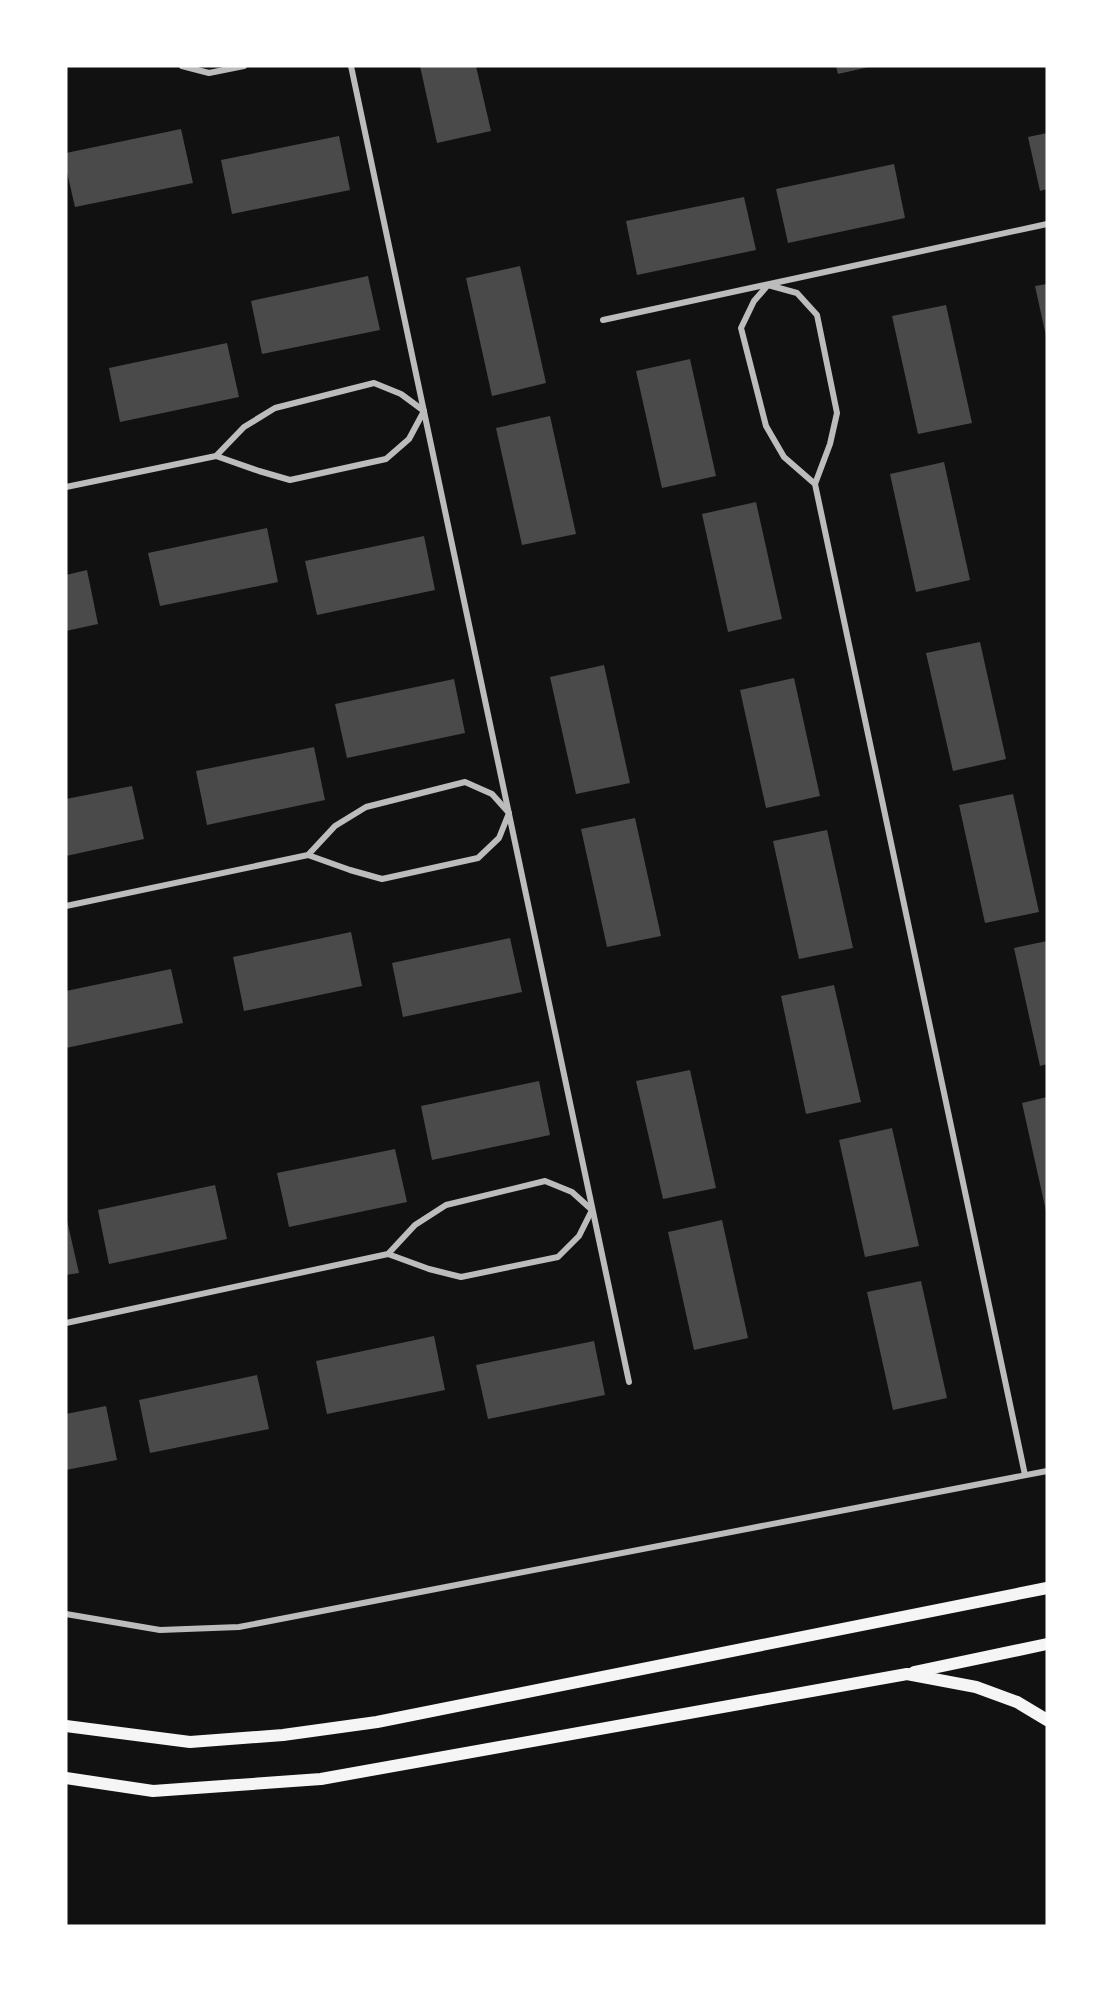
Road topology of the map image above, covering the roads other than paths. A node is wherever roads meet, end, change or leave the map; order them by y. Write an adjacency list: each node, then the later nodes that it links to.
1 (182, 66): 2 (street)
2 (243, 66)
3 (351, 66): 7 (street)
4 (1047, 224): 5 (street)
5 (768, 285): 6 (street); 9 (street); 9 (street)
6 (603, 321)
7 (424, 411): 8 (street); 8 (street); 11 (street)
8 (216, 456): 10 (street)
9 (815, 484): 19 (street)
10 (66, 487)
11 (509, 813): 12 (street); 12 (street); 14 (street)
12 (308, 855): 13 (street)
13 (66, 906)
14 (592, 1210): 15 (street); 15 (street); 17 (street)
15 (388, 1254): 16 (street)
16 (66, 1323)
17 (629, 1382)
18 (1047, 1471): 19 (street)
19 (1025, 1475): 21 (street)
20 (1047, 1588): 25 (main road)
21 (66, 1614)
22 (1047, 1644): 23 (main road)
23 (907, 1674): 24 (main road); 26 (main road)
24 (1047, 1720)
25 (66, 1726)
26 (66, 1778)

